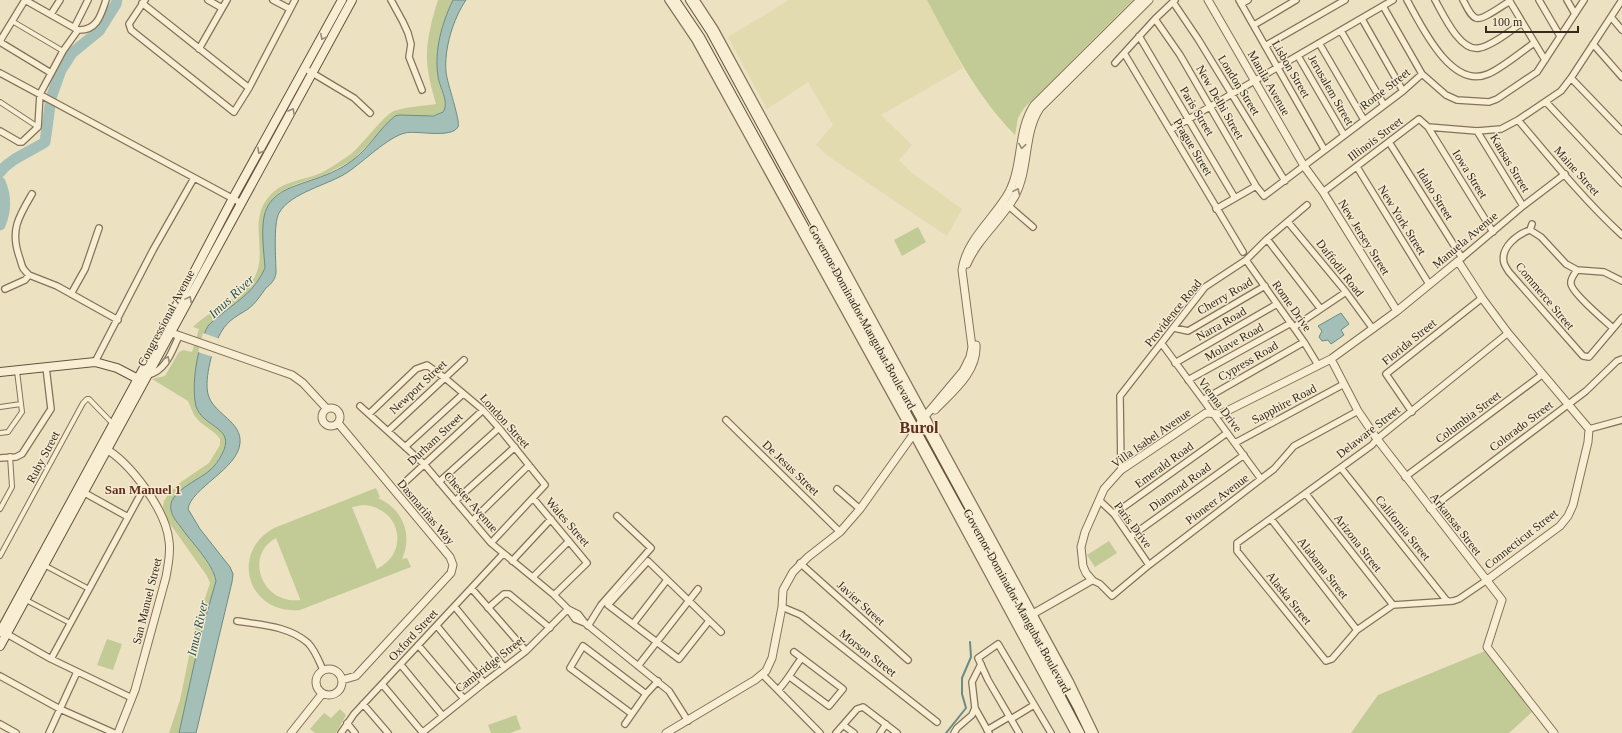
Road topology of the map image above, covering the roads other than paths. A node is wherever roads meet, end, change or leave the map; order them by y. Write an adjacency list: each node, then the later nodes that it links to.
1 (25, 0): 36 (street); 41 (street)
2 (60, 0): 36 (street)
3 (88, 0): 44 (street)
4 (106, 0): 44 (street)
5 (208, 0): 34 (street)
6 (227, 0): 34 (street)
7 (273, 0): 35 (street)
8 (295, 0): 35 (street)
9 (391, 0): 69 (street)
10 (668, 0): 179 (street, Governor Dominador Mangubat Boulevard)
11 (675, 0): 130 (main road, Governor Dominador Mangubat Boulevard)
12 (690, 0): 128 (main road, Governor Dominador Mangubat Boulevard)
13 (696, 0): 170 (street, Governor Dominador Mangubat Boulevard)
14 (1140, 0): 104 (street, one-way to 104)
15 (1149, 0): 104 (street, one-way to 15)
16 (1208, 0): 67 (street, Manila Avenue)
17 (1248, 0): 32 (street)
18 (1296, 0): 43 (street)
19 (1345, 0): 53 (street)
20 (1393, 0): 33 (street)
21 (1407, 0): 51 (street)
22 (1435, 0): 42 (street)
23 (1463, 0): 24 (street)
24 (1509, 0): 42 (street)
25 (1539, 0): 48 (street)
26 (1567, 0): 37 (street)
27 (1584, 0): 37 (street, Rome Street)
28 (1622, 0): 38 (street, Illinois Street)
29 (143, 1): 54 (street); 68 (street)
30 (1174, 1): 39 (street); 72 (street, London Street)
31 (344, 2): 61 (main road, Congressional Avenue)
32 (1240, 2): 43 (street, Lisbon Street)
33 (1383, 6): 40 (street); 64 (street)
34 (222, 8): 54 (street)
35 (290, 9): 68 (street)
36 (51, 14): 44 (street)
37 (1575, 14): 48 (street, Rome Street)
38 (1611, 18): 45 (street); 52 (street, Illinois Street)
39 (1155, 19): 47 (street); 76 (street, New Delhi Street)
40 (1362, 19): 46 (street); 70 (street)
41 (12, 21): 49 (street); 55 (street)
42 (1522, 23): 51 (street)
43 (1254, 25): 53 (street, Lisbon Street)
44 (76, 29): 55 (street)
45 (1622, 30)
46 (1340, 31): 50 (street); 75 (street)
47 (1139, 36): 56 (street); 78 (street, Paris Street)
48 (1560, 36): 58 (street, Rome Street)
49 (0, 42): 63 (street)
50 (1319, 43): 57 (street); 79 (street)
51 (1534, 43): 58 (street)
52 (1593, 44): 65 (street); 66 (street, Illinois Street)
53 (1265, 46): 60 (street, Lisbon Street)
54 (199, 49): 68 (street)
55 (63, 50): 63 (street)
56 (1124, 53): 59 (street); 83 (street, Prague Street)
57 (1298, 56): 60 (street); 87 (street, Jerusalem Street)
58 (1545, 60): 64 (street, Rome Street)
59 (1115, 63)
60 (1278, 68): 67 (street); 89 (street, Lisbon Street)
61 (309, 71): 77 (street); 101 (main road, Congressional Avenue, one-way to 101); 103 (main road, Congressional Avenue, one-way to 61)
62 (0, 73): 71 (street)
63 (51, 73): 71 (street)
64 (1422, 74): 70 (street, Rome Street)
65 (1622, 77)
66 (1571, 78): 74 (street, Illinois Street); 86 (street)
67 (1255, 81): 72 (street); 90 (street, Manila Avenue)
68 (249, 88)
69 (422, 90)
70 (1403, 91): 75 (street, Rome Street)
71 (40, 94): 81 (street); 94 (street)
72 (1232, 94): 76 (street); 95 (street, London Street)
73 (0, 102): 81 (street)
74 (1546, 102): 80 (street, Illinois Street); 96 (street)
75 (1384, 104): 79 (street, Rome Street)
76 (1210, 107): 78 (street); 97 (street, New Delhi Street)
77 (370, 113)
78 (1189, 120): 83 (street); 102 (street, Paris Street)
79 (1364, 120): 87 (street, Rome Street)
80 (1518, 120): 85 (street, Illinois Street); 92 (street, Maine Street)
81 (38, 127): 84 (street)
82 (1428, 128): 85 (street, Illinois Street); 88 (street, Illinois Street); 111 (street, Iowa Street)
83 (1170, 130): 107 (street, Prague Street)
84 (0, 131)
85 (1477, 131): 106 (street, Kansas Street)
86 (1622, 131)
87 (1344, 135): 89 (street, Rome Street)
88 (1389, 142): 91 (street, Illinois Street); 115 (street, Idaho Street)
89 (1324, 149): 90 (street, Rome Street)
90 (1304, 166): 93 (street, Manila Avenue); 95 (street, Rome Street)
91 (1357, 167): 98 (street, Illinois Street); 120 (street, New York Street)
92 (1565, 174): 106 (street, Manuela Avenue); 112 (street, Maine Street)
93 (1312, 176): 98 (street, New Jersey Street)
94 (194, 178): 101 (street); 132 (street)
95 (1285, 181): 100 (street, Rome Street)
96 (1622, 183)
97 (1256, 186): 100 (street, New Delhi Street); 102 (street)
98 (1323, 192): 129 (street, New Jersey Street)
99 (32, 194): 118 (street)
100 (1265, 196)
101 (233, 198): 103 (street); 138 (main road, Congressional Avenue)
102 (1235, 198): 107 (street)
103 (241, 203): 138 (main road, Congressional Avenue, one-way to 103)
104 (1006, 203): 109 (street); 170 (street)
105 (1307, 205): 108 (street, Providence Road)
106 (1523, 206): 111 (street, Manuela Avenue)
107 (1216, 209): 114 (street, Prague Street)
108 (1288, 222): 113 (street, Providence Road); 123 (street, Daffodil Road)
109 (1033, 227)
110 (98, 228): 124 (street)
111 (1493, 232): 115 (street, Manuela Avenue)
112 (1622, 235)
113 (1267, 239): 116 (street, Providence Road); 127 (street)
114 (1243, 252)
115 (1460, 259): 120 (street, Manuela Avenue); 125 (street)
116 (1246, 260): 121 (street, Rome Drive); 135 (street, Providence Road)
117 (1576, 270): 119 (street); 136 (street); 136 (street, Commerce Street)
118 (29, 275): 122 (street); 124 (street)
119 (1622, 281)
120 (1429, 284): 129 (street, Manuela Avenue)
121 (1265, 286): 126 (street, Rome Drive); 135 (street, Cherry Road)
122 (5, 289)
123 (1346, 292): 127 (street, Molave Road); 137 (street, Daffodil Road)
124 (71, 294): 132 (street)
125 (1482, 298): 139 (street); 166 (street, Florida Street)
126 (1277, 304): 134 (street, Rome Drive); 147 (street, Narra Road)
127 (1320, 308): 134 (street, Molave Road)
128 (861, 309): 130 (main road); 170 (main road, Governor Dominador Mangubat Boulevard)
129 (1397, 311): 133 (street, Manuela Avenue)
130 (852, 314): 179 (main road, Governor Dominador Mangubat Boulevard)
131 (1622, 318): 136 (street)
132 (118, 320): 146 (street)
133 (1381, 323): 137 (street, Villa Isabel Avenue)
134 (1292, 325): 141 (street, Rome Drive); 155 (street, Molave Road)
135 (1174, 328): 142 (street, Providence Road)
136 (1613, 328)
137 (1373, 329): 143 (street, Villa Isabel Avenue)
138 (167, 331): 140 (street); 154 (main road, Congressional Avenue)
139 (1508, 333): 152 (street); 166 (street, Delaware Street)
140 (179, 336): 154 (street, one-way to 140); 163 (street)
141 (1304, 342): 148 (street, Rome Drive); 158 (street, Cypress Road)
142 (1162, 344): 147 (street, Vienna Drive); 191 (street, Providence Road)
143 (1331, 359): 148 (street, Villa Isabel Avenue); 156 (street)
144 (1622, 359): 160 (street, Colorado Street)
145 (464, 360): 153 (street, Newport Street)
146 (96, 362): 149 (main road); 154 (main road)
147 (1175, 363): 155 (street, Vienna Drive)
148 (1318, 365): 168 (street, Villa Isabel Avenue)
149 (46, 367): 150 (main road); 186 (street)
150 (17, 370): 151 (main road); 159 (street)
151 (0, 372)
152 (1543, 374): 160 (street); 192 (street, Columbia Street)
153 (445, 378): 157 (street, London Street); 167 (street, London Street); 176 (street, Newport Street)
154 (144, 379): 173 (main road, Congressional Avenue); 184 (main road, Congressional Avenue)
155 (1188, 380): 158 (street, Vienna Drive)
156 (1344, 384): 165 (street); 181 (street, Sapphire Road)
157 (463, 394): 164 (street, London Street); 182 (street)
158 (1203, 400): 168 (street, Vienna Drive)
159 (21, 404): 162 (street); 178 (street)
160 (1568, 404): 175 (street); 205 (street, Colorado Street)
161 (360, 406): 167 (street, Chester Avenue)
162 (0, 407)
163 (326, 409): 172 (street); 172 (street)
164 (483, 410): 174 (street, London Street); 188 (street, Durham Street)
165 (1358, 411): 180 (street, Arkansas Street); 193 (street, Pioneer Avenue)
166 (1412, 412): 180 (street, Delaware Street)
167 (369, 414): 176 (street, Chester Avenue)
168 (1213, 414): 177 (street, Vienna Drive); 191 (street, Villa Isabel Avenue)
169 (726, 420): 212 (street, De Jesus Street)
170 (924, 420): 179 (street); 239 (main road, Governor Dominador Mangubat Boulevard)
171 (1622, 420): 175 (street)
172 (338, 423): 268 (street, Dasmariñas Way)
173 (113, 424): 184 (main road, Congressional Avenue); 218 (street, Ruby Street)
174 (499, 428): 183 (street, London Street); 194 (street)
175 (1589, 429): 226 (street, Connecticut Street)
176 (388, 431): 182 (street, Chester Avenue)
177 (1227, 432): 181 (street, Vienna Drive); 206 (street, Emerald Road)
178 (0, 433)
179 (914, 433): 204 (street); 240 (main road, Governor Dominador Mangubat Boulevard); 313 (street, Governor Dominador Mangubat Boulevard)
180 (1377, 439): 190 (street, Delaware Street); 192 (street, Arkansas Street)
181 (1235, 443): 185 (street, Vienna Drive)
182 (405, 446): 188 (street, Chester Avenue)
183 (515, 447): 189 (street, London Street); 202 (street)
184 (104, 448): 196 (street, San Manuel Street); 198 (main road, Congressional Avenue); 231 (main road, Congressional Avenue)
185 (1244, 455): 193 (street, Vienna Drive); 213 (street, Diamond Road)
186 (10, 456): 187 (street); 203 (street)
187 (0, 458)
188 (424, 464): 194 (street, Chester Avenue); 195 (street, Durham Street)
189 (529, 465): 200 (street, London Street); 211 (street)
190 (1341, 468): 199 (street, Delaware Street); 233 (street, California Street)
191 (1121, 470): 201 (street, Villa Isabel Avenue)
192 (1406, 477): 205 (street, Arkansas Street)
193 (1262, 479): 222 (street, Pioneer Avenue)
194 (439, 482): 202 (street, Chester Avenue)
195 (403, 484)
196 (144, 488): 208 (street); 275 (street, San Manuel Street)
197 (837, 489): 204 (street)
198 (83, 492): 208 (street); 221 (main road, Congressional Avenue)
199 (1306, 494): 210 (street, Delaware Street); 234 (street, Arizona Street)
200 (532, 498): 209 (street, Wales Street); 215 (street)
201 (1099, 500): 206 (street, Paris Drive); 224 (street, Villa Isabel Avenue)
202 (455, 501): 211 (street, Chester Avenue)
203 (0, 509)
204 (860, 509): 212 (street)
205 (1430, 509): 226 (street, Arkansas Street)
206 (1114, 514): 213 (street, Paris Drive)
207 (617, 516): 244 (street)
208 (128, 517): 227 (street)
209 (550, 519): 214 (street, Wales Street); 219 (street)
210 (1271, 519): 216 (street, Delaware Street); 248 (street, Alabama Street)
211 (472, 521): 215 (street, Chester Avenue)
212 (840, 532): 220 (street)
213 (1130, 537): 222 (street, Paris Drive)
214 (569, 541): 223 (street); 230 (street, Wales Street)
215 (491, 543): 217 (street, Chester Avenue)
216 (1237, 543): 248 (street, Alaska Street)
217 (503, 554): 219 (street, Chester Avenue); 228 (street, Oxford Street)
218 (0, 556)
219 (512, 561): 223 (street, Chester Avenue)
220 (800, 563): 236 (street); 258 (street, Javier Street)
221 (44, 565): 227 (street); 231 (main road, Congressional Avenue)
222 (1149, 565): 224 (street, Pioneer Avenue)
223 (533, 577): 230 (street, Chester Avenue)
224 (1091, 579): 239 (street)
225 (667, 580): 232 (street); 245 (street); 245 (street)
226 (1487, 580): 233 (street, Connecticut Street); 317 (street, Arkansas Street)
227 (89, 589): 243 (street)
228 (472, 589): 235 (street, Oxford Street); 237 (street)
229 (698, 589): 232 (street)
230 (554, 595): 238 (street, Chester Avenue)
231 (22, 598): 243 (street); 250 (main road, Congressional Avenue)
232 (689, 601): 242 (street); 251 (street)
233 (1447, 601): 234 (street, Connecticut Street)
234 (1393, 605): 248 (street)
235 (455, 607): 246 (street, Oxford Street); 262 (street)
236 (782, 607): 265 (street); 287 (street, Morson Street)
237 (488, 608): 247 (street); 254 (street)
238 (568, 609): 244 (street, Chester Avenue); 247 (street, Cambridge Street)
239 (1030, 614): 240 (street); 282 (main road, Governor Dominador Mangubat Boulevard)
240 (1020, 620): 285 (main road, Governor Dominador Mangubat Boulevard)
241 (237, 621): 263 (street)
242 (709, 621): 249 (street); 251 (street)
243 (70, 623): 256 (street)
244 (587, 624): 261 (street, Chester Avenue)
245 (633, 624): 251 (street)
246 (437, 626): 253 (street, Oxford Street); 270 (street)
247 (550, 628): 254 (street, Cambridge Street)
248 (1358, 630)
249 (722, 632)
250 (3, 633): 252 (main road, Congressional Avenue); 256 (street)
251 (657, 642): 261 (street)
252 (0, 645)
253 (418, 645): 259 (street, Oxford Street); 276 (street)
254 (526, 651): 262 (street, Cambridge Street)
255 (794, 652): 257 (street)
256 (51, 659): 264 (street)
257 (801, 659): 267 (street); 267 (street)
258 (908, 660)
259 (400, 664): 271 (street, Oxford Street); 283 (street)
260 (981, 664): 278 (street); 279 (street); 284 (street)
261 (638, 666): 269 (street, Chester Avenue)
262 (504, 668): 270 (street, Cambridge Street)
263 (323, 670): 268 (street); 273 (street)
264 (77, 672): 275 (street); 280 (street)
265 (762, 675): 272 (street); 286 (street)
266 (0, 676): 280 (street)
267 (790, 676): 272 (street)
268 (342, 680): 273 (street)
269 (658, 681): 274 (street); 286 (street, Chester Avenue)
270 (484, 683): 276 (street, Cambridge Street)
271 (382, 684): 277 (street, Oxford Street); 305 (street)
272 (778, 690): 306 (street)
273 (322, 694): 301 (street)
274 (646, 694): 281 (street); 281 (street)
275 (132, 698): 300 (street, San Manuel Street)
276 (464, 699): 283 (street, Cambridge Street)
277 (363, 704): 288 (street, Oxford Street); 304 (street)
278 (1034, 705): 284 (street); 312 (street)
279 (975, 708): 293 (street); 294 (street)
280 (60, 709): 298 (street); 299 (street)
281 (632, 714): 289 (street)
282 (1084, 714): 285 (street); 315 (main road, Governor Dominador Mangubat Boulevard); 316 (street, Governor Dominador Mangubat Boulevard)
283 (443, 716): 305 (street, Cambridge Street)
284 (1010, 718): 294 (street); 311 (street)
285 (1073, 719): 314 (main road, Governor Dominador Mangubat Boulevard)
286 (688, 721): 296 (street)
287 (937, 722)
288 (347, 723): 302 (street, Oxford Street); 303 (street)
289 (625, 724)
290 (886, 724): 292 (street); 309 (street); 310 (street)
291 (2, 725): 295 (street); 297 (street)
292 (843, 725): 307 (street); 308 (street)
293 (957, 731)
294 (988, 731)
295 (0, 732)
296 (672, 732)
297 (16, 733)
298 (49, 733)
299 (114, 733)
300 (118, 733)
301 (291, 733)
302 (341, 733)
303 (355, 733)
304 (388, 733)
305 (423, 733)
306 (820, 733)
307 (836, 733)
308 (854, 733)
309 (880, 733)
310 (897, 733)
311 (1019, 733)
312 (1051, 733)
313 (1074, 733)
314 (1080, 733)
315 (1090, 733)
316 (1095, 733)
317 (1554, 733)

